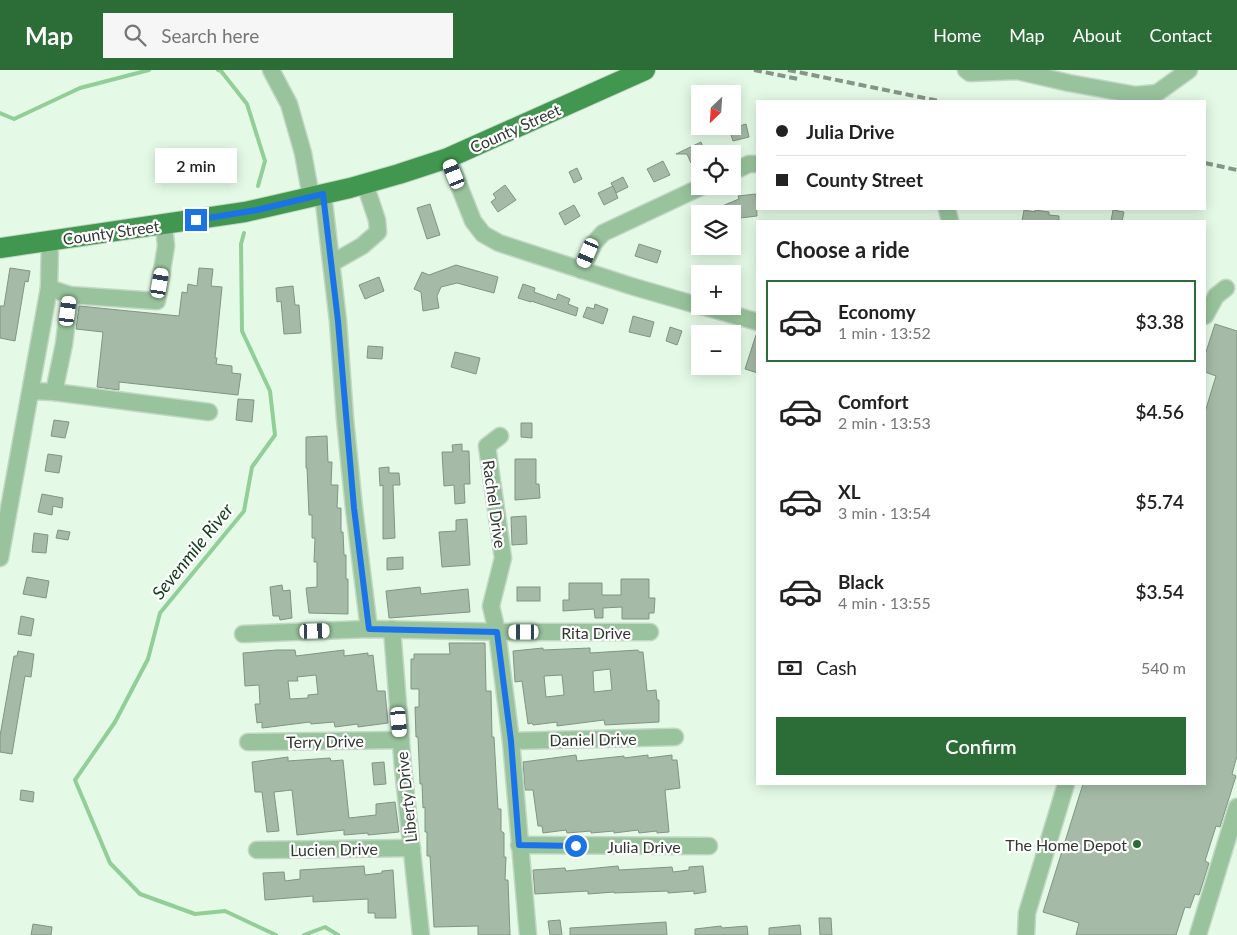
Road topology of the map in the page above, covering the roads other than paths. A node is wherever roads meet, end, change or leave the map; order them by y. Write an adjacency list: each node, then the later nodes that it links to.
1 (271, 70): 10 (street)
2 (966, 70): 3 (street)
3 (1189, 70)
4 (642, 71): 5 (main road, County Street)
5 (448, 158): 8 (main road, County Street); 15 (street)
6 (756, 164): 7 (street)
7 (741, 168)
8 (365, 184): 10 (main road, County Street); 14 (street)
9 (691, 192): 15 (street)
10 (317, 195): 11 (main road, County Street); 14 (street)
11 (164, 224): 12 (main road, County Street); 18 (street)
12 (50, 241): 13 (main road, County Street); 16 (street)
13 (0, 248)
14 (332, 263): 30 (street)
15 (581, 270): 19 (street)
16 (49, 288): 18 (street); 23 (street)
17 (1234, 288): 20 (street)
18 (70, 295): 24 (street)
19 (691, 303)
20 (1206, 314)
21 (733, 315): 22 (street)
22 (756, 321)
23 (40, 341): 24 (street); 25 (street)
24 (64, 344): 26 (street)
25 (31, 391): 26 (street); 29 (street)
26 (54, 392): 27 (street)
27 (209, 412)
28 (500, 436): 32 (street, Rachel Drive)
29 (0, 558)
30 (369, 629): 31 (street, Rita Drive); 34 (street, Rita Drive)
31 (392, 629): 32 (street, Rita Drive); 36 (street, Liberty Drive)
32 (497, 632): 33 (street, Rita Drive); 37 (street, Rachel Drive)
33 (650, 632)
34 (243, 634)
35 (675, 737): 37 (street, Daniel Drive)
36 (401, 740): 38 (street, Terry Drive); 43 (street, Liberty Drive)
37 (511, 741): 41 (street, Rachel Drive)
38 (248, 742)
39 (1066, 785): 47 (street)
40 (1237, 807): 48 (street)
41 (519, 845): 42 (street, Julia Drive); 46 (street, Rachel Drive)
42 (709, 846)
43 (412, 848): 44 (street, Lucien Drive); 45 (street, Liberty Drive)
44 (257, 850)
45 (421, 935)
46 (528, 935)
47 (1026, 935)
48 (1198, 935)

